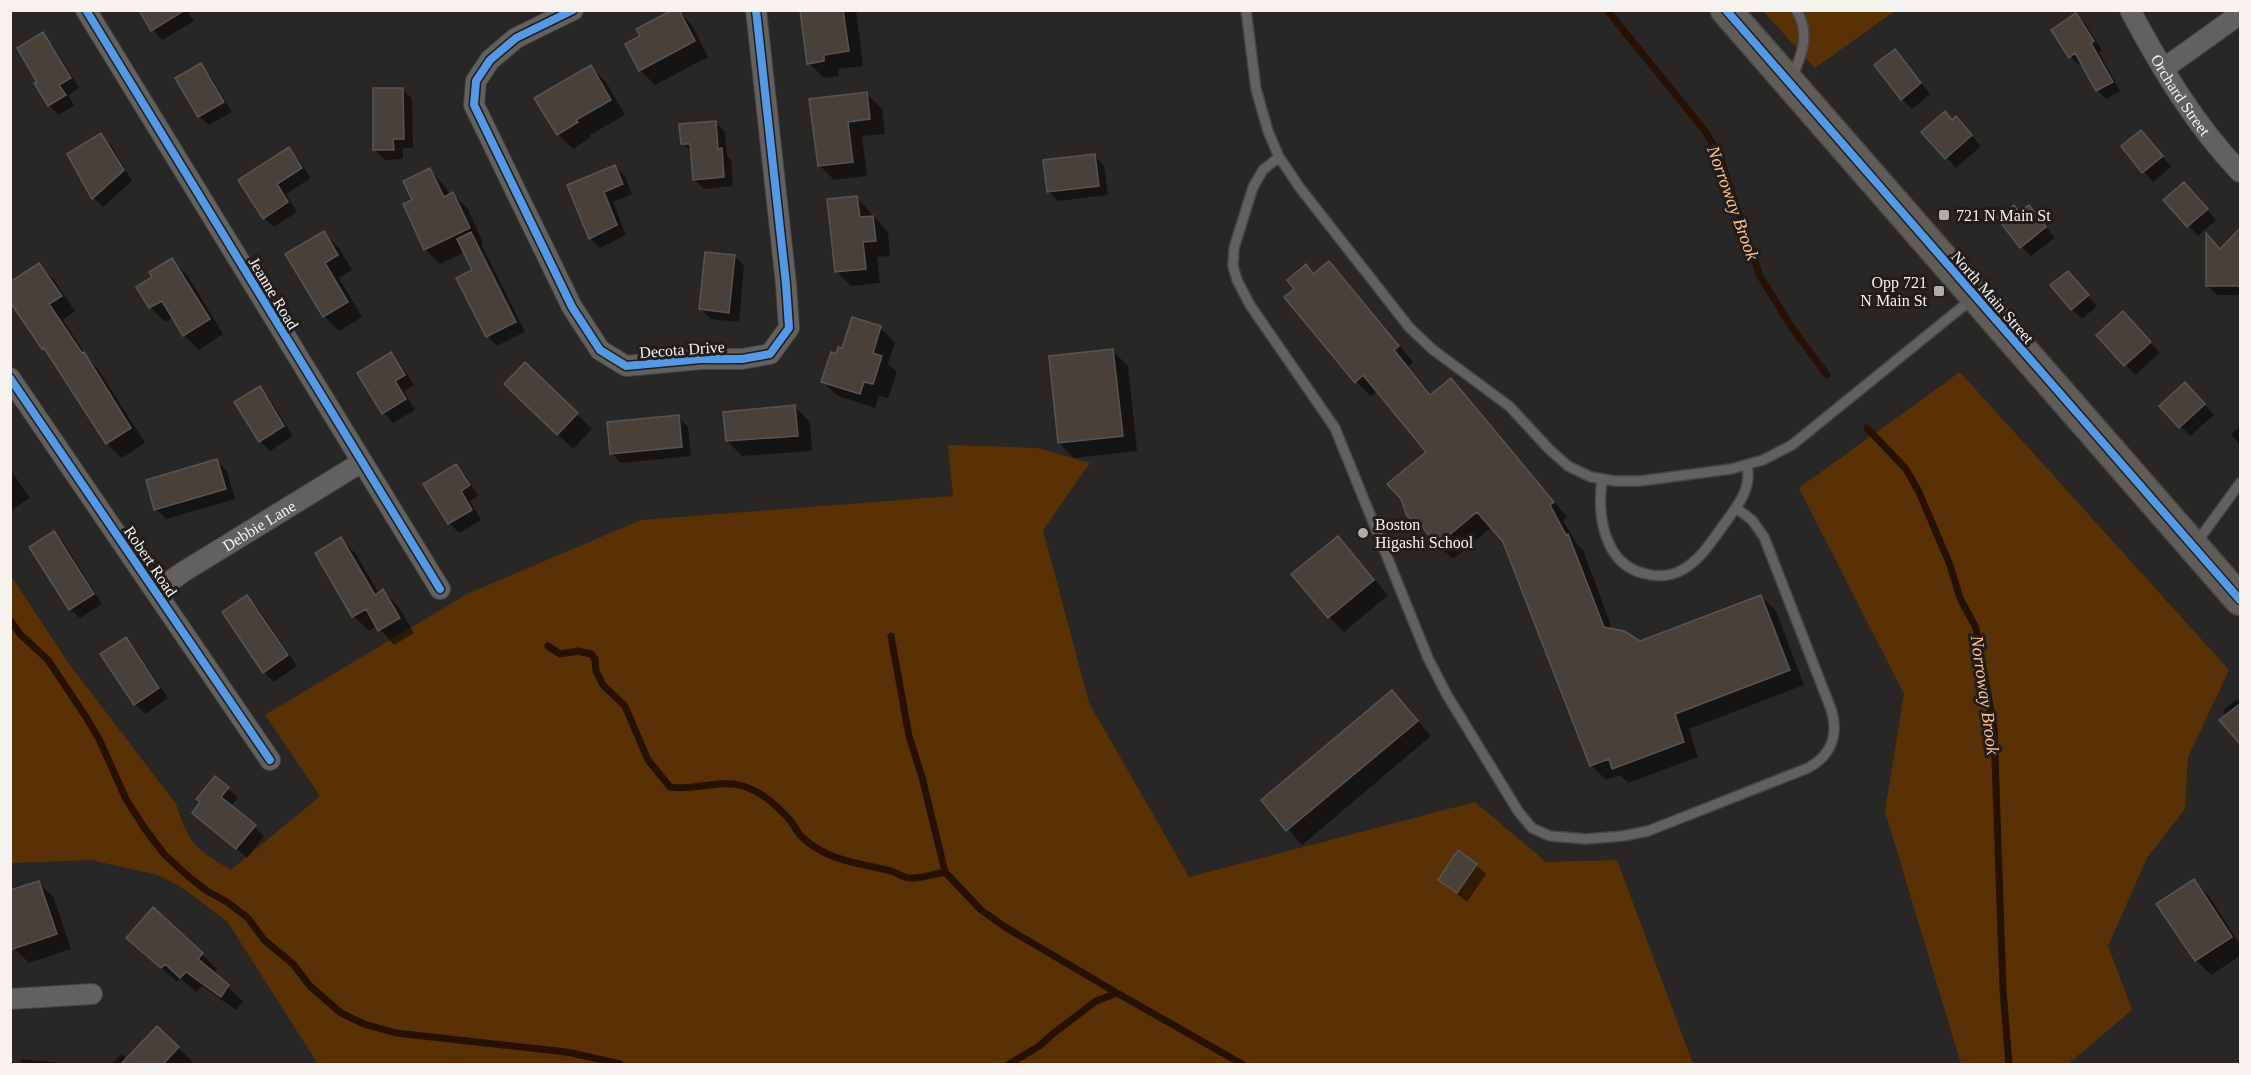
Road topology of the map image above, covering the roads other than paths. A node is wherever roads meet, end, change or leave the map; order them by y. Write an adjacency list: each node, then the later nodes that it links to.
1 (86, 10): 15 (street, Jeanne Road)
2 (573, 10): 3 (street, Decota Drive)
3 (756, 10)
4 (1245, 10): 11 (lane)
5 (1726, 10): 10 (main road, North Main Street)
6 (1796, 10): 10 (lane)
7 (2130, 10): 9 (street, Orchard Street)
8 (2241, 14): 9 (street)
9 (2163, 69): 12 (street, Orchard Street)
10 (1790, 82): 13 (main road, North Main Street)
11 (1279, 157): 17 (lane); 19 (lane)
12 (2241, 172)
13 (1975, 297): 16 (lane); 20 (main road, North Main Street)
14 (10, 378): 22 (street, Robert Road)
15 (362, 462): 21 (street, Jeanne Road); 22 (street, Debbie Lane)
16 (1747, 465): 17 (lane); 19 (lane)
17 (1602, 480): 19 (lane)
18 (2241, 483): 20 (lane)
19 (1736, 508)
20 (2194, 546): 23 (main road, North Main Street)
21 (440, 589)
22 (156, 591): 24 (street, Robert Road)
23 (2241, 600)
24 (270, 759)
25 (92, 994): 26 (street)
26 (10, 999)

